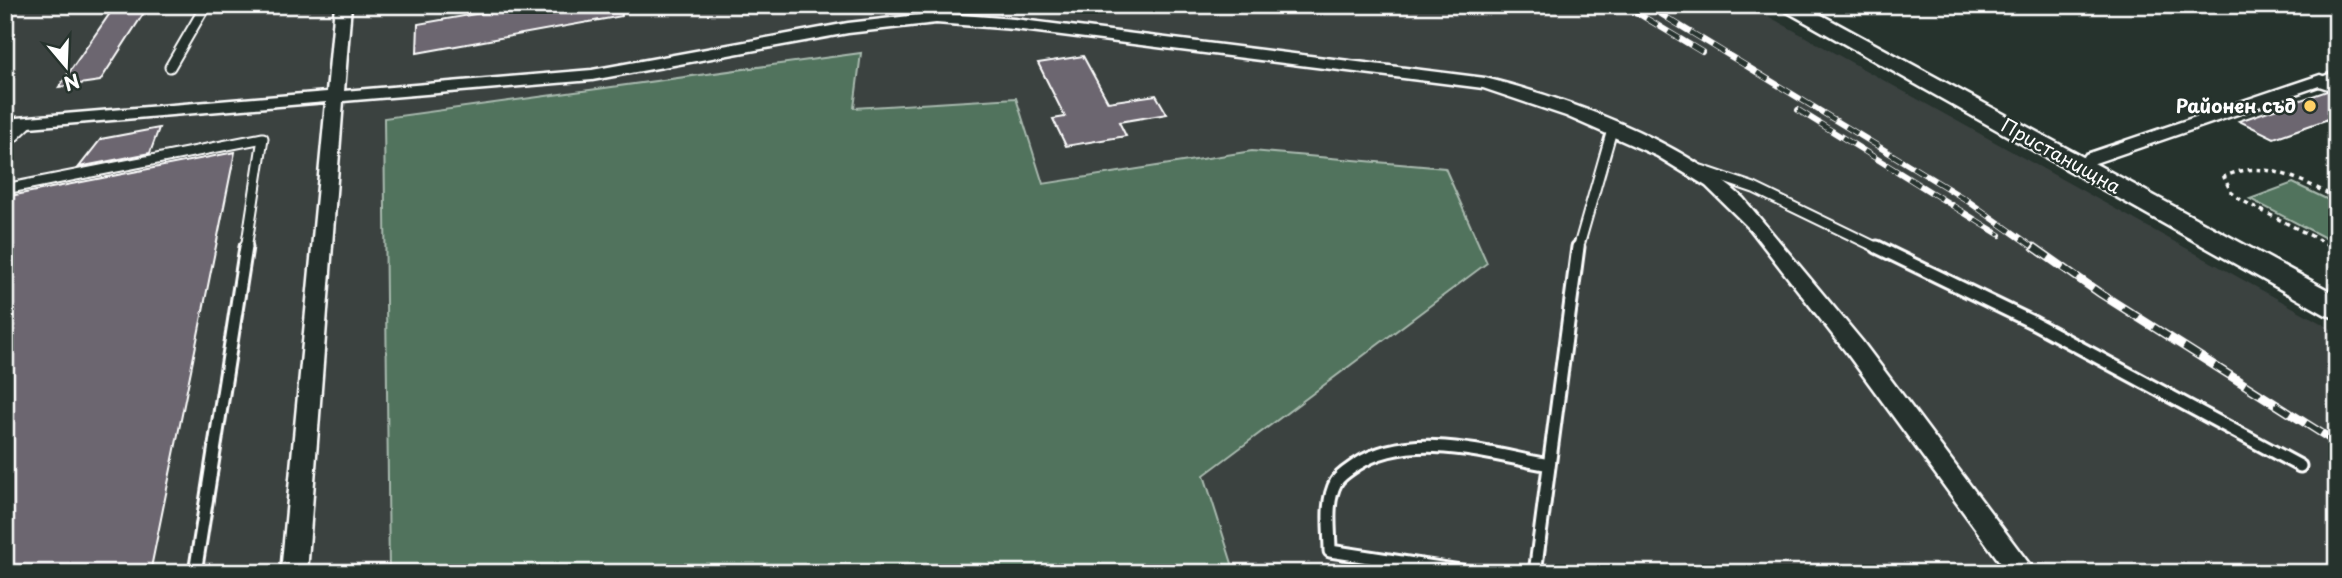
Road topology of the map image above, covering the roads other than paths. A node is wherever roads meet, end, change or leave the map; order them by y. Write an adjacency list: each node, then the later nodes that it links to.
1 (206, 5): 5 (lane)
2 (343, 5): 7 (street)
3 (1786, 5): 16 (main road, Пристанищна)
4 (1811, 5): 12 (main road, Пристанищна)
5 (170, 67)
6 (2331, 81): 12 (street)
7 (335, 95): 8 (street); 10 (street); 20 (street)
8 (29, 122): 9 (street); 11 (lane)
9 (5, 124)
10 (1612, 130): 13 (street); 17 (lane)
11 (5, 145)
12 (2092, 158): 15 (main road, Пристанищна)
13 (1686, 164): 18 (lane); 23 (street)
14 (5, 189): 19 (lane)
15 (2337, 290)
16 (2337, 308)
17 (1549, 465): 21 (lane); 22 (lane)
18 (2301, 466)
19 (195, 573)
20 (294, 573)
21 (1473, 573)
22 (1535, 573)
23 (2023, 573)

